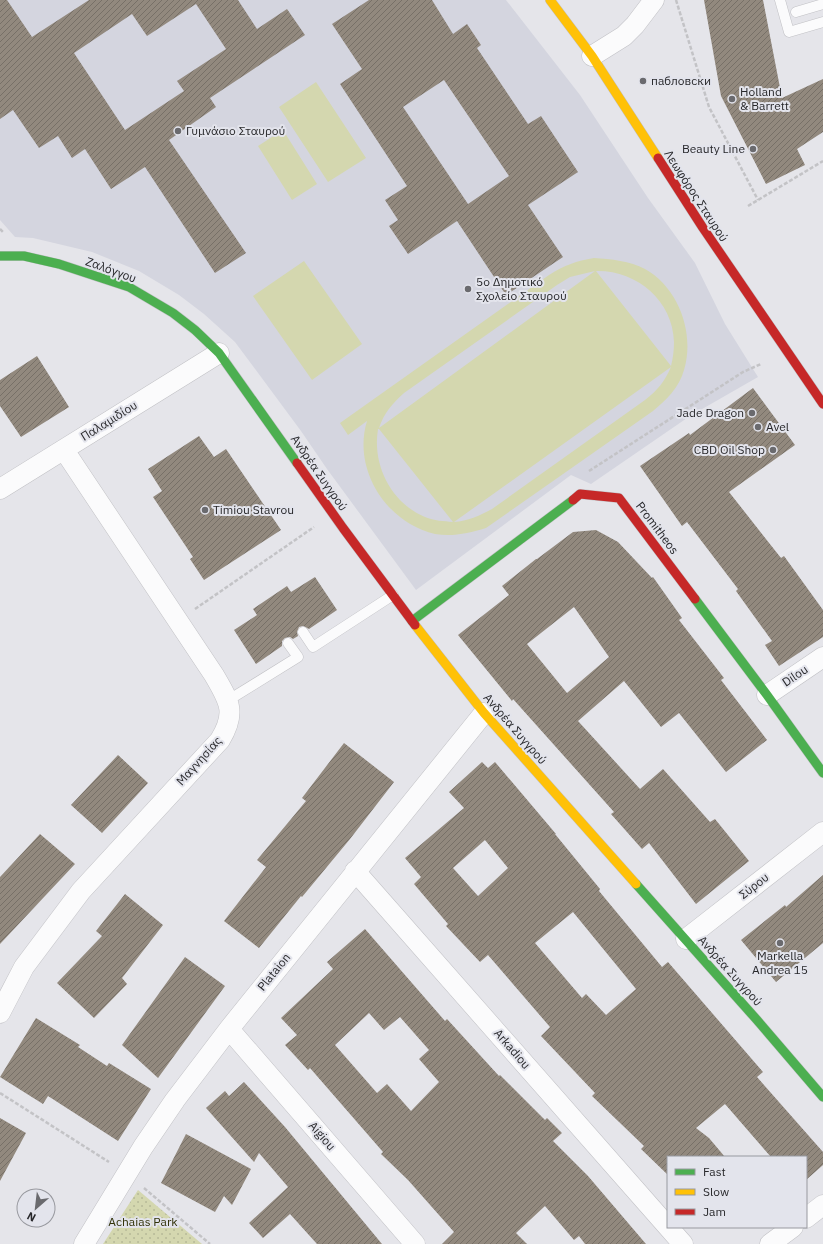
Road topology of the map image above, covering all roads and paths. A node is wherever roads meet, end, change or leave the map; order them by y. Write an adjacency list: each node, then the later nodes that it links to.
1 (550, 0): 8 (street, Λεωφόρος Σταυρού)
2 (654, 0): 8 (street)
3 (676, 0): 10 (path)
4 (780, 0): 7 (lane)
5 (823, 4): 6 (lane)
6 (796, 12)
7 (823, 22)
8 (592, 56): 15 (street, Λεωφόρος Σταυρού)
9 (823, 161): 10 (path)
10 (758, 200): 11 (path)
11 (748, 206)
12 (0, 256): 13 (street, Ζαλόγγου)
13 (218, 353): 16 (street, Παλαμιδίου); 19 (street, Ανδρέα Συγγρού)
14 (760, 364): 18 (path)
15 (823, 404)
16 (64, 450): 17 (street, Παλαμιδίου); 21 (street, Μαγνησίας)
17 (0, 489)
18 (580, 494): 22 (street); 26 (street, Promitheos)
19 (332, 513): 20 (street, Ανδρέα Συγγρού); 21 (path)
20 (393, 595): 22 (street, Ανδρέα Συγγρού); 23 (lane)
21 (178, 621): 27 (street, Μαγνησίας)
22 (412, 621): 28 (street, Ανδρέα Συγγρού)
23 (303, 632)
24 (288, 643): 27 (lane)
25 (823, 657): 26 (street, Dilou)
26 (767, 695): 29 (street, Promitheos)
27 (227, 701): 33 (street, Μαγνησίας)
28 (484, 713): 31 (street, Plataion); 32 (street, Ανδρέα Συγγρού)
29 (823, 773)
30 (823, 832): 32 (street, Σύρου)
31 (356, 871): 34 (street, Plataion); 40 (street, Arkadiou)
32 (686, 939): 36 (street, Ανδρέα Συγγρού)
33 (0, 1013)
34 (229, 1029): 37 (street, Plataion); 45 (street, Aigiou)
35 (0, 1092): 37 (path)
36 (823, 1097)
37 (127, 1174): 43 (street, Plataion); 44 (path)
38 (823, 1205): 39 (street)
39 (807, 1217)
40 (667, 1226)
41 (669, 1228): 46 (street, Arkadiou)
42 (792, 1228): 47 (street)
43 (84, 1244)
44 (210, 1244)
45 (414, 1244)
46 (683, 1244)
47 (770, 1244)

